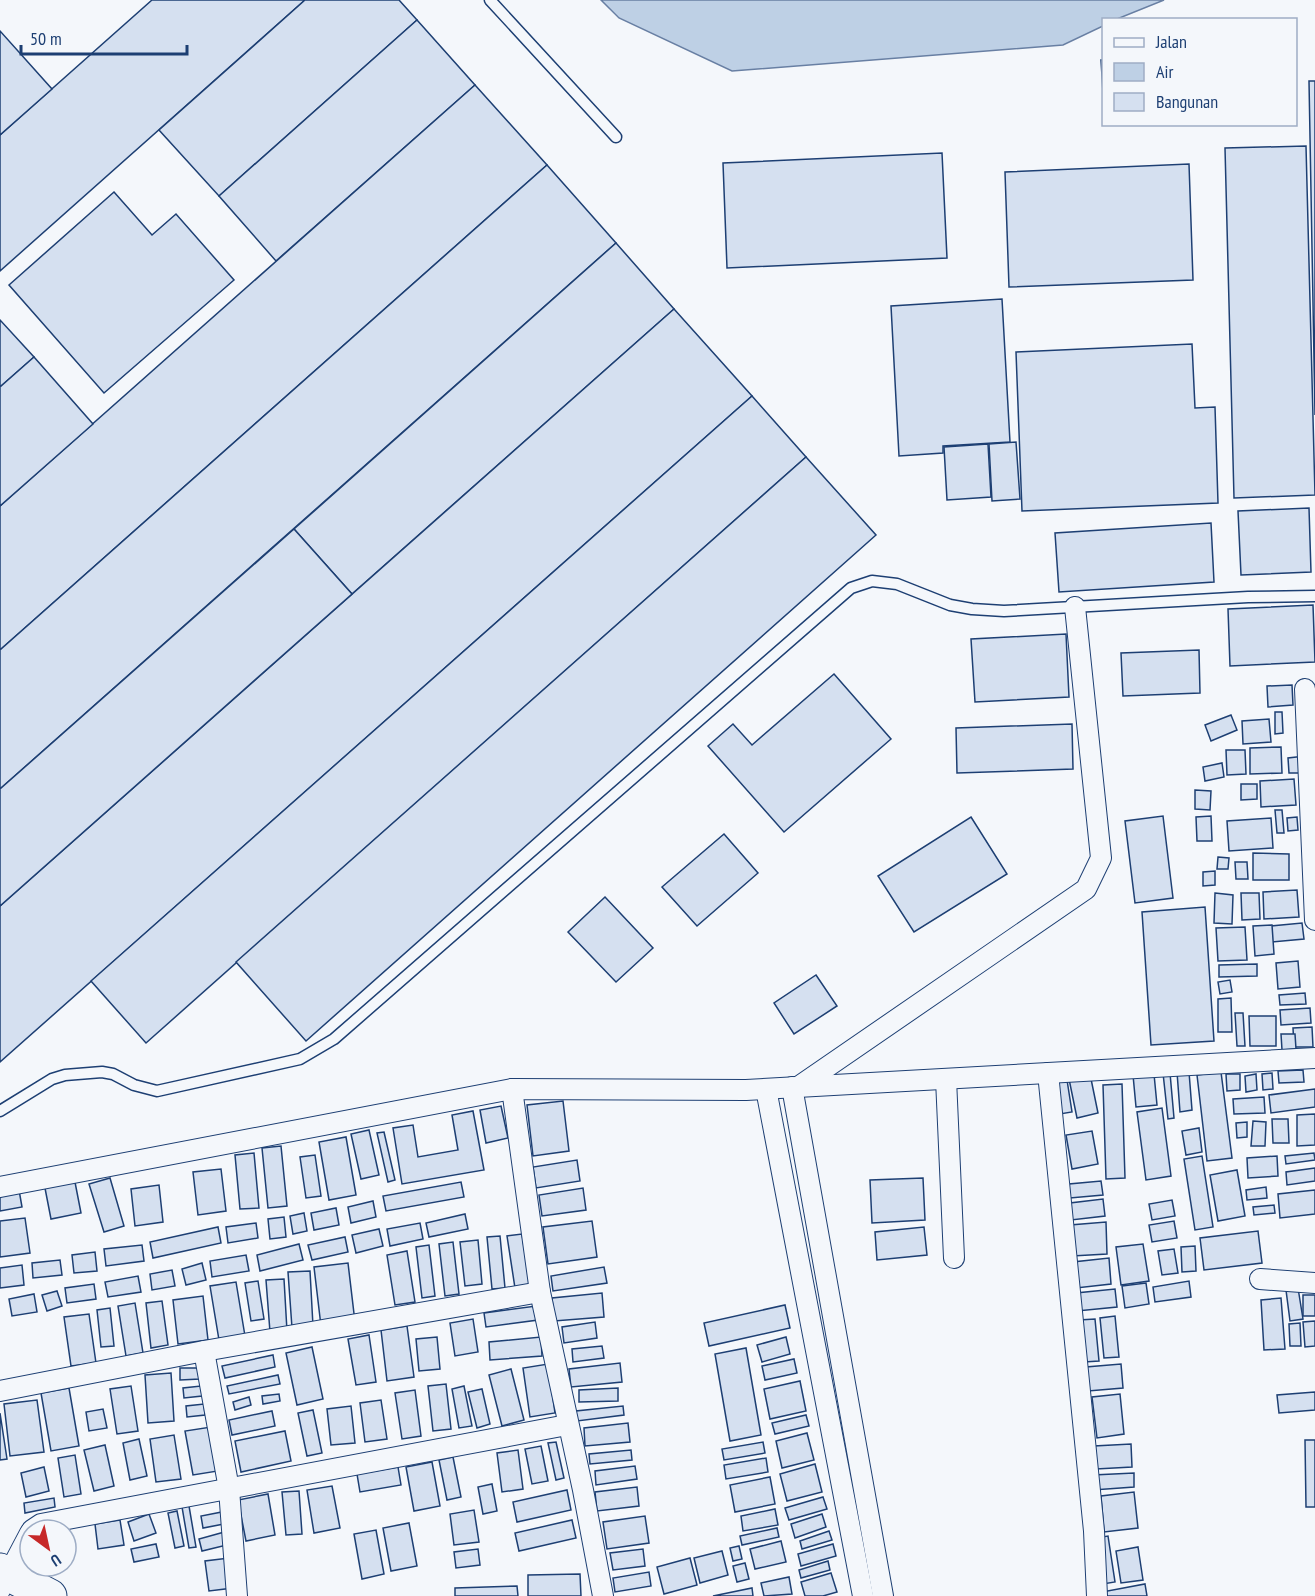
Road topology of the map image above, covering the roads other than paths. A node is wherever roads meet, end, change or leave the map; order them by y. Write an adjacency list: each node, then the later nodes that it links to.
1 (490, 0): 2 (lane)
2 (616, 137)
3 (1315, 596): 4 (lane)
4 (1075, 607): 10 (street); 13 (lane)
5 (1305, 689): 6 (street)
6 (1315, 920)
7 (1315, 1058): 8 (street)
8 (1048, 1073): 9 (street); 31 (street)
9 (946, 1079): 10 (street); 15 (street)
10 (795, 1087): 12 (street); 30 (street)
11 (512, 1089): 12 (street); 14 (street); 18 (street)
12 (766, 1089): 29 (street)
13 (0, 1111)
14 (0, 1187)
15 (954, 1258)
16 (1260, 1280): 17 (street)
17 (1315, 1283)
18 (540, 1292): 19 (street); 21 (street)
19 (204, 1351): 20 (street); 22 (street)
20 (0, 1390)
21 (567, 1425): 22 (street); 28 (street)
22 (229, 1489): 23 (street); 27 (street)
23 (73, 1518)
24 (18, 1553): 25 (street)
25 (3, 1578): 26 (highway)
26 (50, 1596)
27 (237, 1596)
28 (603, 1596)
29 (863, 1596)
30 (883, 1596)
31 (1097, 1596)

